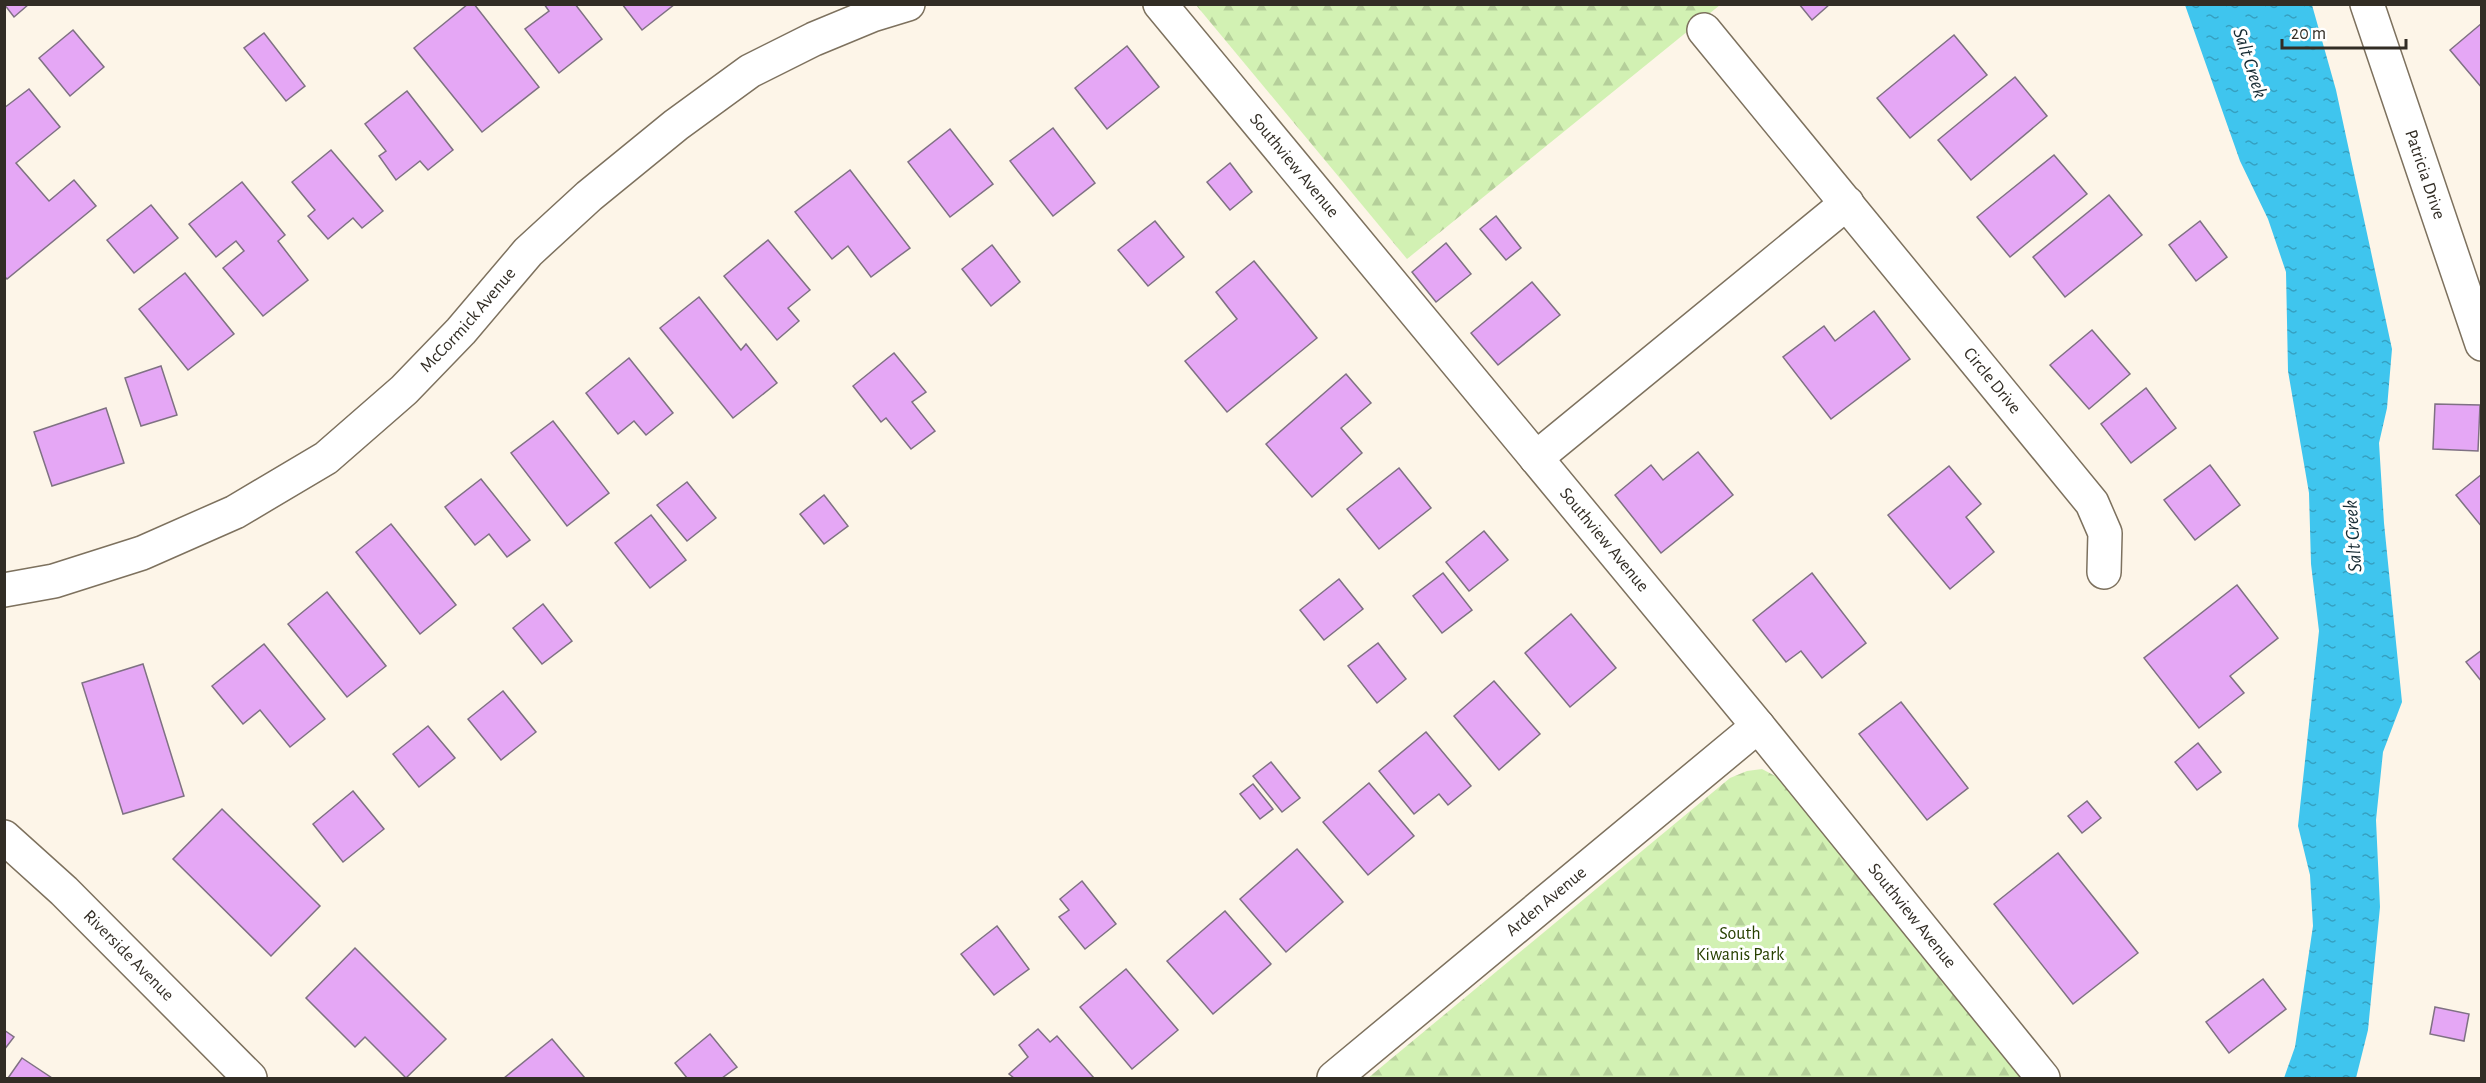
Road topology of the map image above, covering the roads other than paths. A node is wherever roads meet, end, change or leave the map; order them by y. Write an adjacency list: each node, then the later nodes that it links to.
1 (908, 4): 9 (street, McCormick Avenue)
2 (1160, 4): 7 (street, Southview Avenue)
3 (2367, 4): 6 (street, Patricia Drive)
4 (1704, 30): 5 (street, Circle Drive)
5 (1847, 203): 7 (street); 8 (street, Circle Drive)
6 (2481, 344)
7 (1536, 458): 10 (street, Southview Avenue)
8 (2104, 572)
9 (4, 590)
10 (1758, 726): 13 (street, Arden Avenue); 14 (street, Southview Avenue)
11 (4, 837): 12 (street, Riverside Avenue)
12 (250, 1078)
13 (1334, 1078)
14 (2043, 1078)

